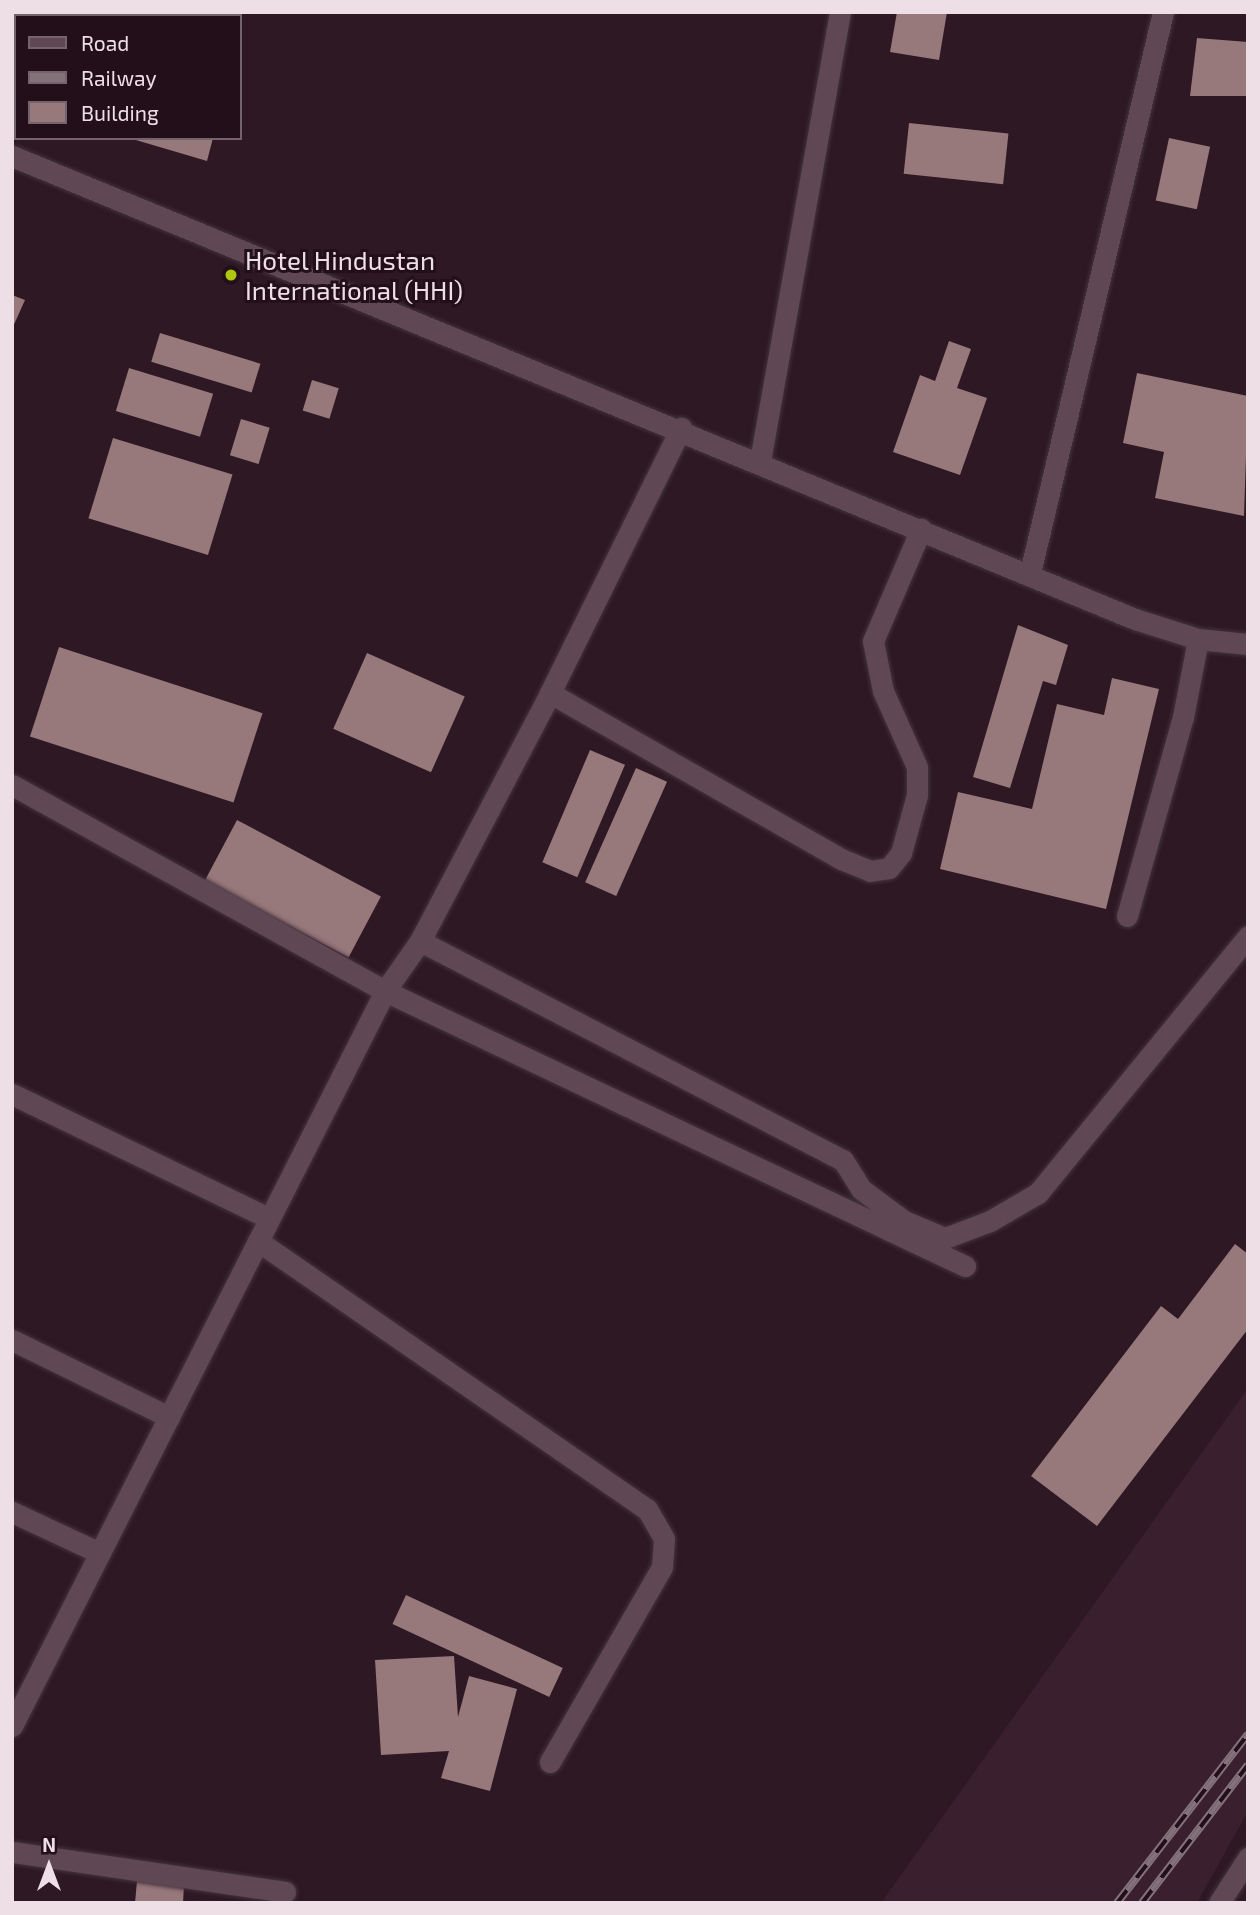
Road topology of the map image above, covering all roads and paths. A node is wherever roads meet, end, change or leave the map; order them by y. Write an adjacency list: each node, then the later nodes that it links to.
1 (840, 12): 5 (street)
2 (1163, 12): 7 (street)
3 (12, 156): 4 (street)
4 (681, 428): 5 (street); 10 (street)
5 (760, 461): 6 (street)
6 (921, 529): 7 (street); 10 (street)
7 (1030, 573): 8 (street)
8 (1198, 639): 9 (street); 12 (street)
9 (1248, 644)
10 (550, 692): 14 (street)
11 (12, 785): 15 (street)
12 (1127, 916)
13 (1248, 936): 14 (street)
14 (420, 941): 15 (street)
15 (385, 991): 17 (street); 19 (street)
16 (12, 1094): 17 (street)
17 (269, 1218): 18 (street)
18 (258, 1241): 21 (street); 26 (street)
19 (965, 1266)
20 (12, 1340): 21 (street)
21 (169, 1417): 23 (street)
22 (12, 1512): 23 (street)
23 (100, 1553): 24 (street)
24 (20, 1692): 25 (street)
25 (12, 1726)
26 (550, 1762)
27 (12, 1852): 29 (street)
28 (1248, 1858): 30 (street)
29 (285, 1892)
30 (1219, 1903)

